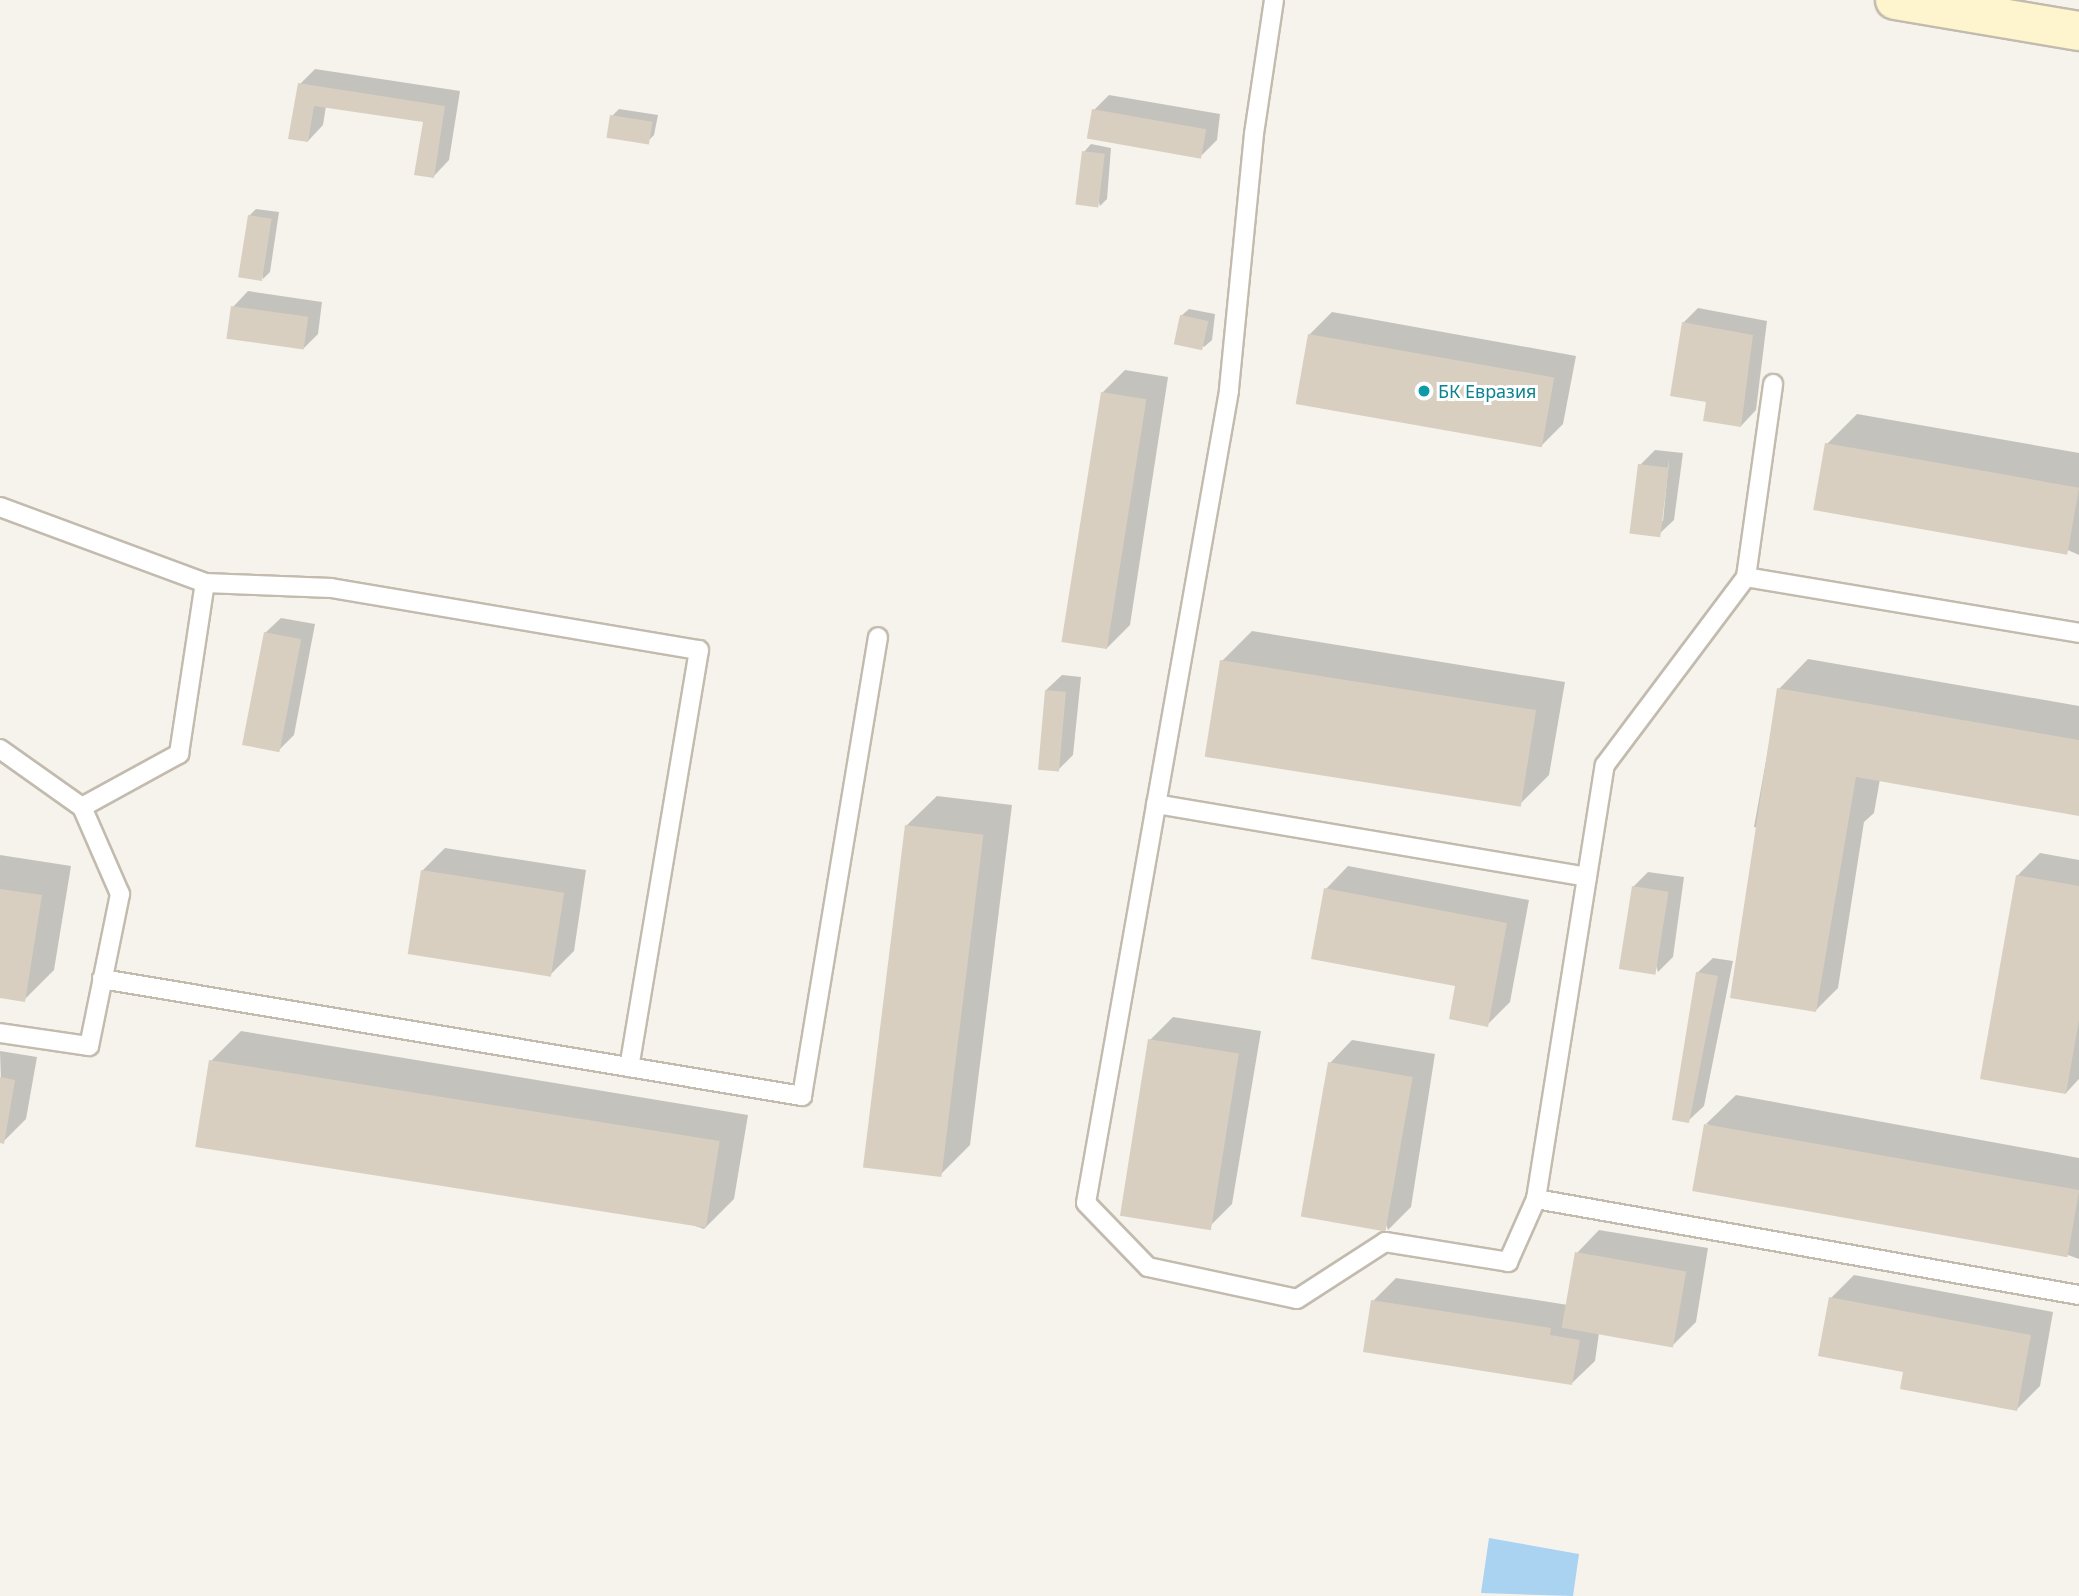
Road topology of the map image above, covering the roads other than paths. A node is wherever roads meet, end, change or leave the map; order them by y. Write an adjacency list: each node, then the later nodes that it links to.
1 (1274, 0): 11 (lane)
2 (1895, 0): 3 (street)
3 (2079, 31)
4 (1773, 384): 6 (lane)
5 (0, 507): 7 (lane)
6 (1746, 577): 8 (lane); 13 (lane)
7 (205, 583): 12 (lane); 16 (lane)
8 (2079, 633)
9 (878, 637): 16 (lane)
10 (0, 748): 12 (lane)
11 (1156, 804): 13 (lane); 17 (lane)
12 (82, 807): 14 (lane)
13 (1587, 877): 17 (lane)
14 (102, 979): 15 (lane); 16 (lane)
15 (0, 1033)
16 (629, 1068)
17 (1536, 1199): 18 (lane)
18 (2079, 1296)

